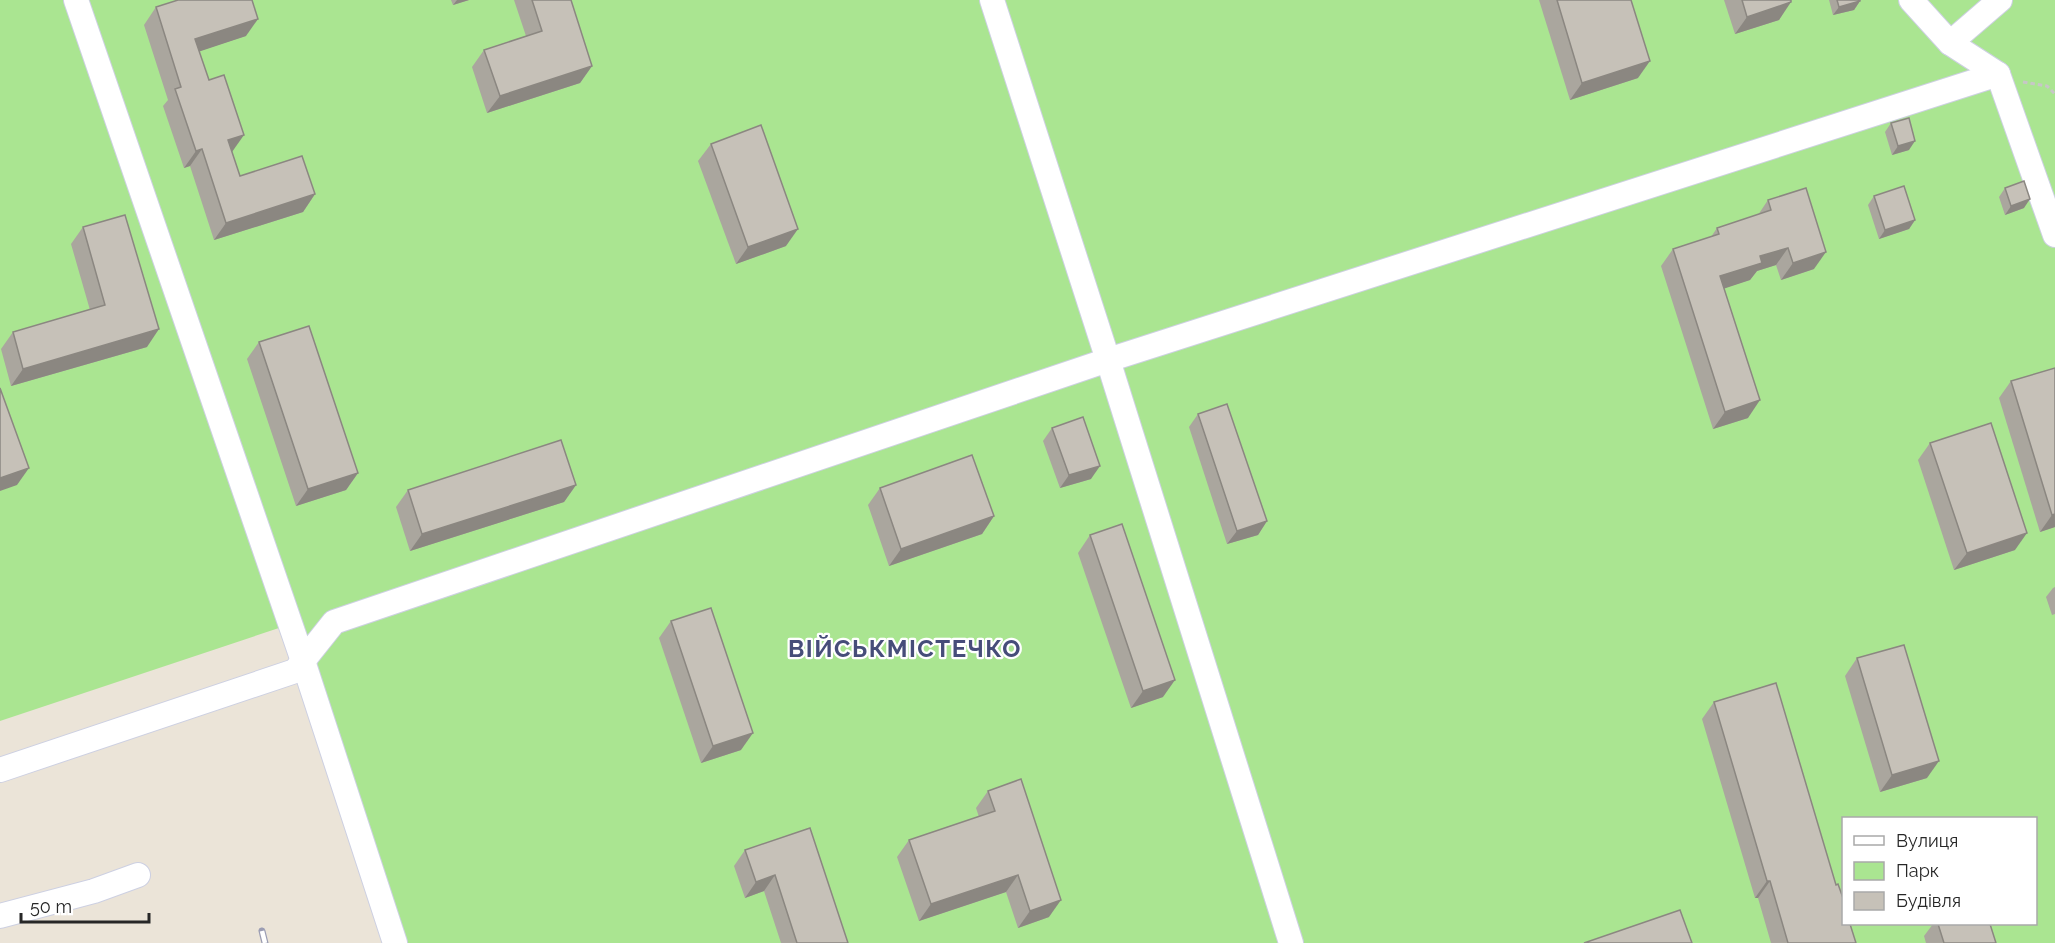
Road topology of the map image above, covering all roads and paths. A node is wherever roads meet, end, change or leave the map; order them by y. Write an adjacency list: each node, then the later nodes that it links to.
1 (76, 0): 10 (street)
2 (992, 0): 9 (street)
3 (1911, 0): 5 (street)
4 (2000, 0): 5 (street)
5 (1950, 43): 6 (street)
6 (1998, 74): 7 (path); 8 (street); 9 (street)
7 (2055, 94)
8 (2055, 235)
9 (1108, 360): 10 (street); 15 (street)
10 (303, 661): 11 (street); 14 (street)
11 (0, 770)
12 (138, 875): 13 (street)
13 (0, 916)
14 (395, 943)
15 (1291, 943)

